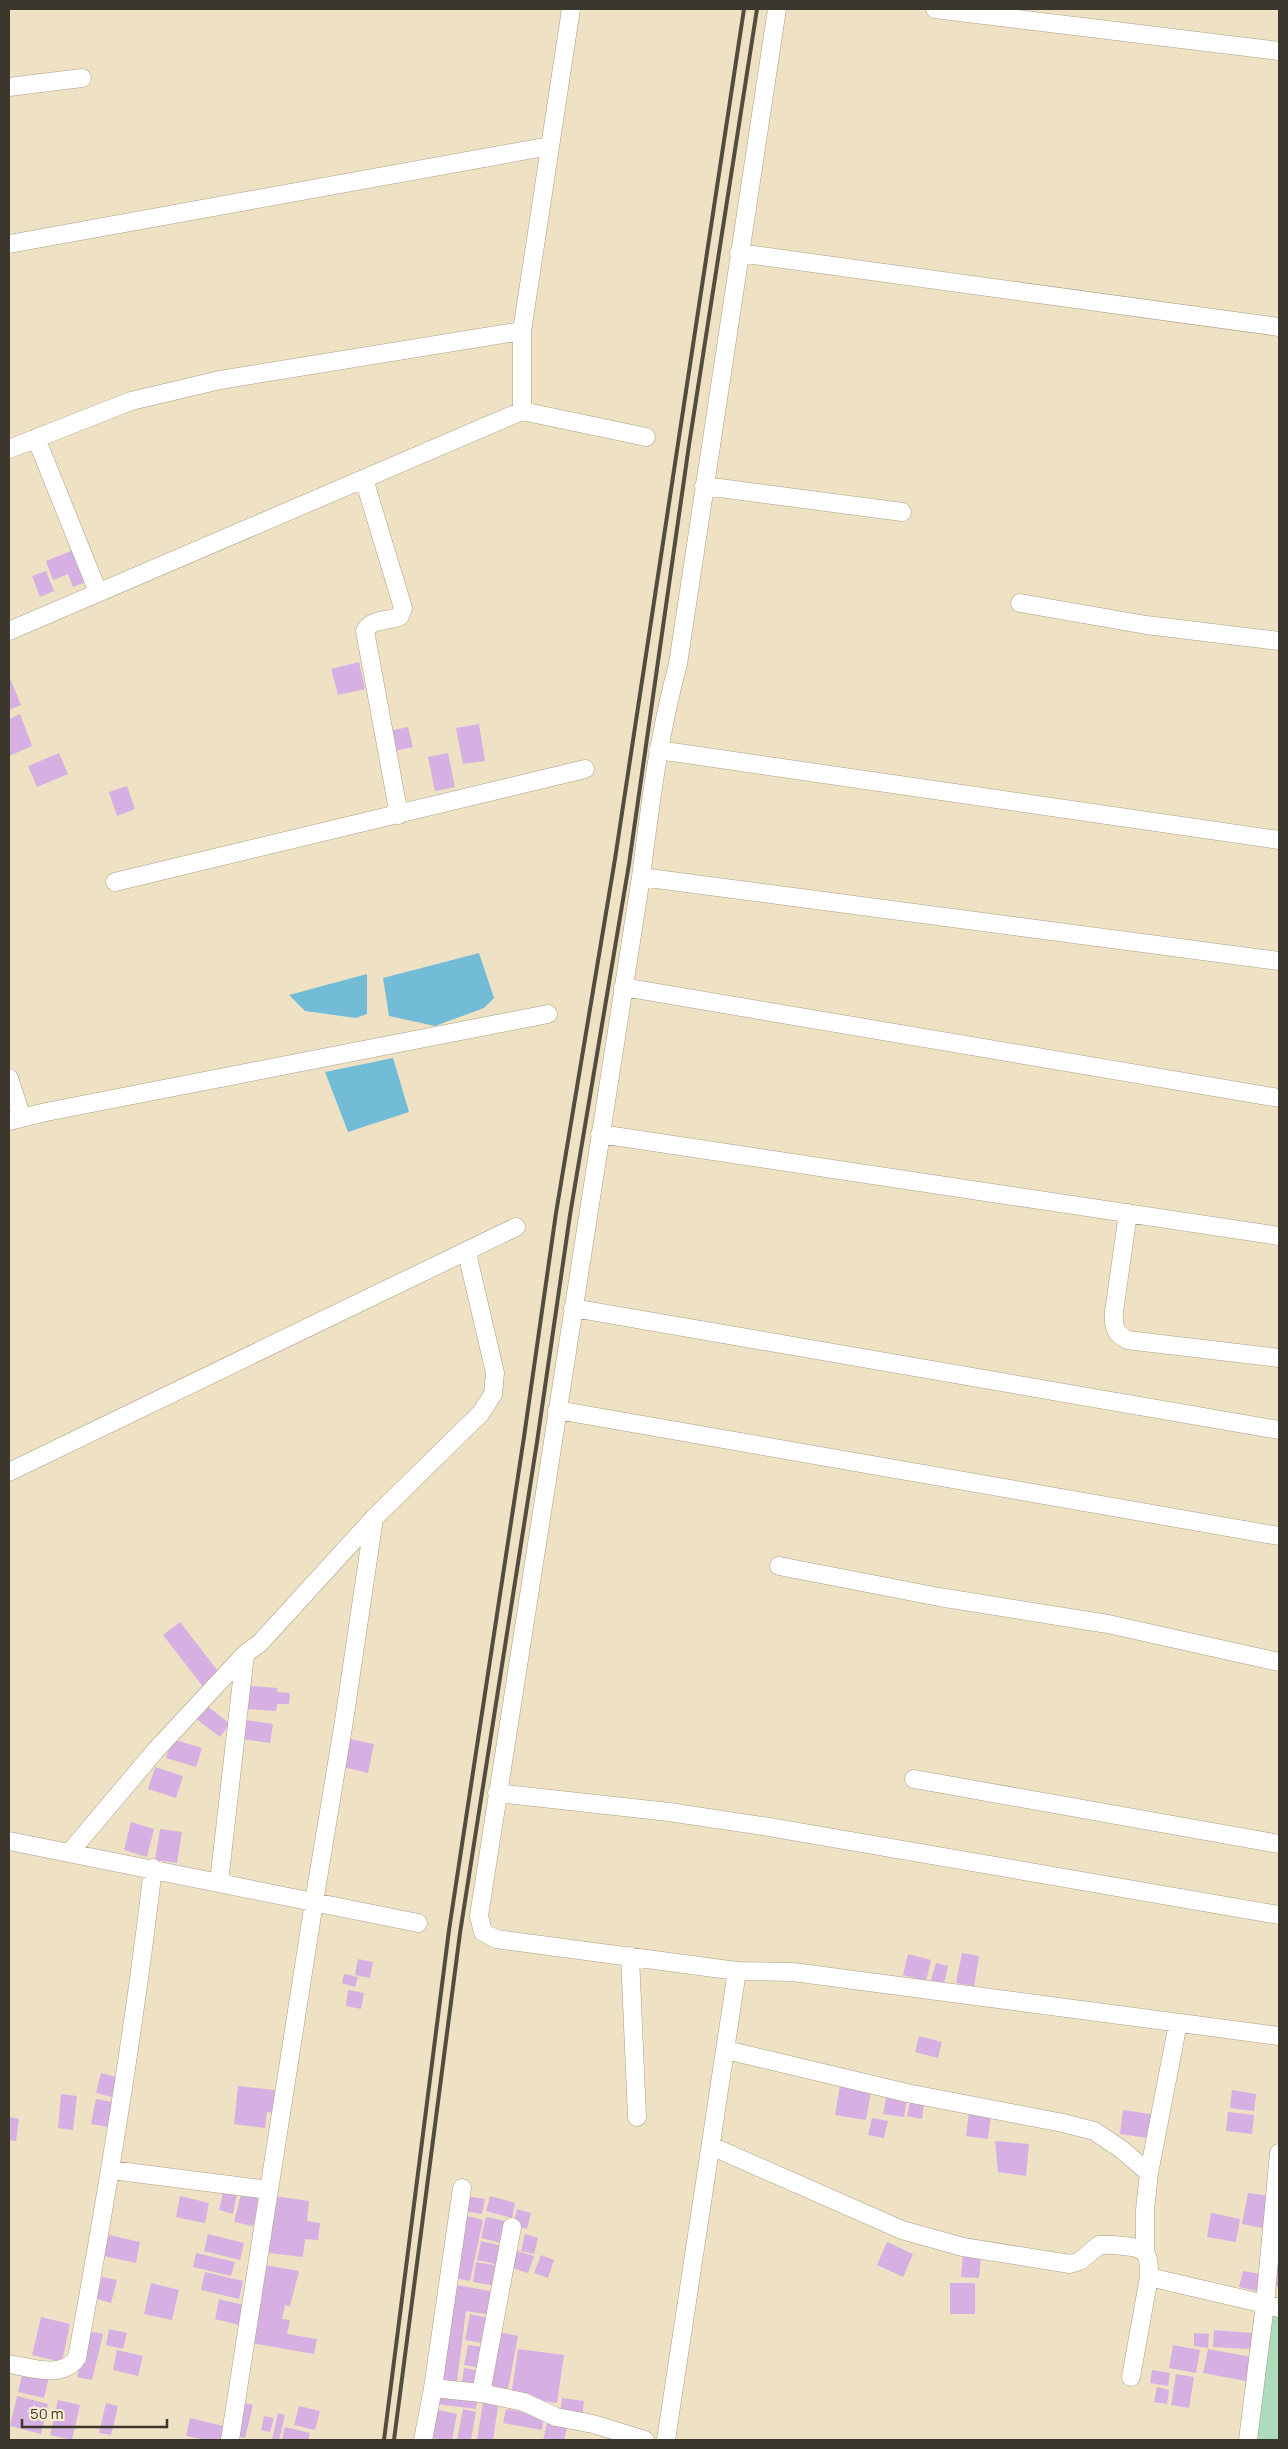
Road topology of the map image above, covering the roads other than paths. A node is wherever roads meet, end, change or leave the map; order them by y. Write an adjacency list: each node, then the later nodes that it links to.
1 (571, 9): 7 (street)
2 (776, 9): 9 (street)
3 (935, 9): 4 (street)
4 (1279, 51)
5 (82, 78): 6 (street)
6 (9, 87)
7 (550, 146): 8 (street); 11 (street)
8 (9, 244)
9 (739, 253): 10 (street); 17 (street)
10 (1279, 327)
11 (522, 331): 12 (street); 14 (street)
12 (522, 411): 13 (street); 16 (street)
13 (646, 437)
14 (36, 438): 15 (street); 19 (street)
15 (9, 449)
16 (364, 479): 19 (street); 25 (street)
17 (704, 486): 18 (street); 23 (street)
18 (902, 512)
19 (98, 592): 21 (street)
20 (1020, 603): 22 (street)
21 (9, 631)
22 (1279, 641)
23 (658, 750): 26 (street); 27 (street)
24 (585, 769): 25 (street)
25 (399, 815): 28 (street)
26 (1279, 840)
27 (640, 877): 29 (street); 30 (street)
28 (115, 882)
29 (1279, 961)
30 (623, 987): 33 (street); 35 (street)
31 (548, 1014): 34 (street)
32 (9, 1078): 34 (street)
33 (1279, 1098)
34 (15, 1120)
35 (600, 1134): 36 (street); 40 (street)
36 (1128, 1213): 38 (street); 41 (street)
37 (516, 1228): 39 (street)
38 (1279, 1236)
39 (467, 1253): 44 (street); 45 (street)
40 (573, 1308): 42 (street); 43 (street)
41 (1279, 1358)
42 (557, 1410): 46 (street); 51 (street)
43 (1279, 1430)
44 (9, 1472)
45 (374, 1518): 48 (street); 57 (street)
46 (1279, 1536)
47 (779, 1566): 49 (street)
48 (245, 1654): 54 (street); 56 (street)
49 (1279, 1662)
50 (914, 1779): 53 (street)
51 (497, 1794): 58 (street); 60 (street)
52 (9, 1841): 54 (street)
53 (1279, 1844)
54 (70, 1852): 55 (street)
55 (153, 1868): 56 (street); 68 (street)
56 (219, 1882): 57 (street)
57 (314, 1902): 59 (street); 71 (street)
58 (1279, 1915)
59 (418, 1923)
60 (630, 1956): 61 (street); 65 (street)
61 (737, 1971): 62 (street); 64 (street)
62 (1178, 2023): 63 (street); 69 (street)
63 (1279, 2036)
64 (726, 2050): 66 (street); 69 (street)
65 (637, 2117)
66 (711, 2146): 73 (street); 83 (street)
67 (1279, 2153): 75 (street)
68 (111, 2170): 71 (street); 76 (street)
69 (1149, 2173): 73 (street)
70 (462, 2188): 78 (street)
71 (269, 2190): 80 (street)
72 (512, 2227): 79 (street)
73 (1145, 2252): 74 (street)
74 (1149, 2277): 75 (street); 77 (street)
75 (1272, 2306): 84 (street)
76 (9, 2364)
77 (1131, 2377)
78 (433, 2388): 79 (street); 81 (street)
79 (481, 2393): 82 (street)
80 (230, 2440)
81 (423, 2440)
82 (645, 2440)
83 (666, 2440)
84 (1248, 2440)

